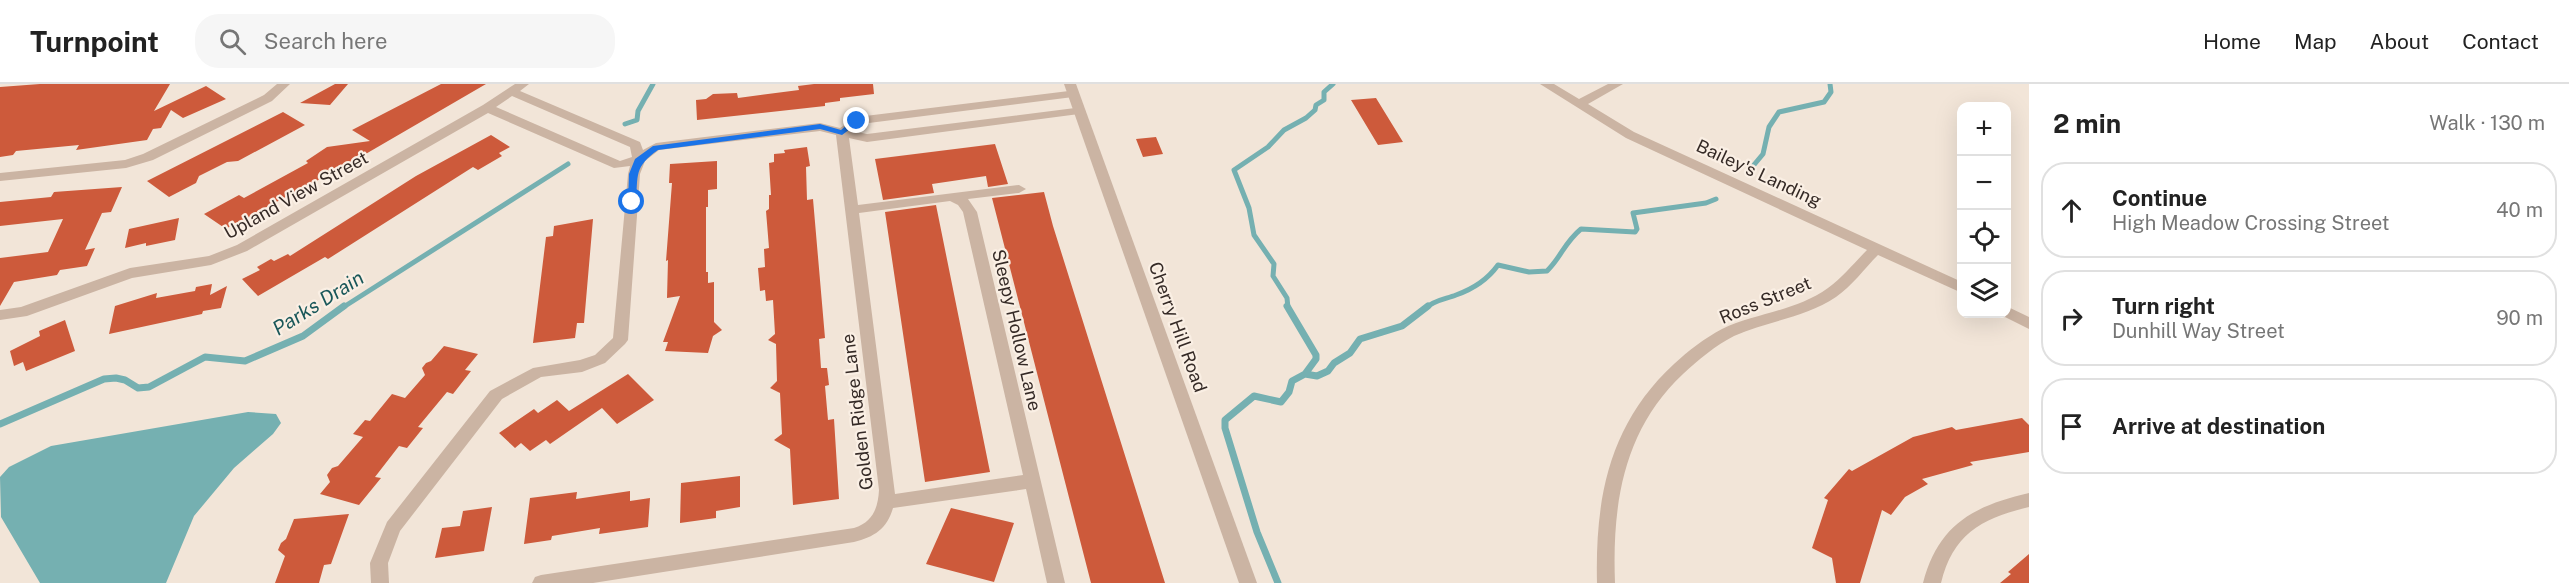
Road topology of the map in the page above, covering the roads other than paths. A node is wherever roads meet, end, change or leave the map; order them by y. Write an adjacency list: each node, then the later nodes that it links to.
1 (284, 84): 13 (street)
2 (1546, 84): 6 (street, Bailey's Landing)
3 (1617, 84): 6 (street)
4 (518, 88): 7 (street, Upland View Street); 12 (street)
5 (1071, 89): 8 (street); 9 (street, Cherry Hill Road)
6 (1579, 104): 17 (street, Bailey's Landing)
7 (487, 108): 12 (street); 20 (street, Upland View Street)
8 (948, 109): 10 (street); 11 (street)
9 (1079, 110): 10 (street); 28 (street, Cherry Hill Road)
10 (953, 127): 11 (street)
11 (842, 133): 12 (street); 16 (street, Golden Ridge Lane)
12 (639, 159): 25 (street)
13 (0, 177)
14 (1018, 189): 15 (street)
15 (951, 198): 16 (street); 22 (street, Sleepy Hollow Lane)
16 (852, 210): 24 (street, Golden Ridge Lane)
17 (1876, 249): 18 (street, Bailey's Landing); 29 (street, Ross Street)
18 (1957, 286)
19 (2011, 313): 21 (street)
20 (0, 315)
21 (2029, 324)
22 (1032, 481): 24 (street); 27 (street, Sleepy Hollow Lane)
23 (2029, 500): 30 (street)
24 (887, 502): 26 (street, Golden Ridge Lane)
25 (380, 583)
26 (541, 583)
27 (1056, 583)
28 (1248, 583)
29 (1606, 583)
30 (1932, 583)

